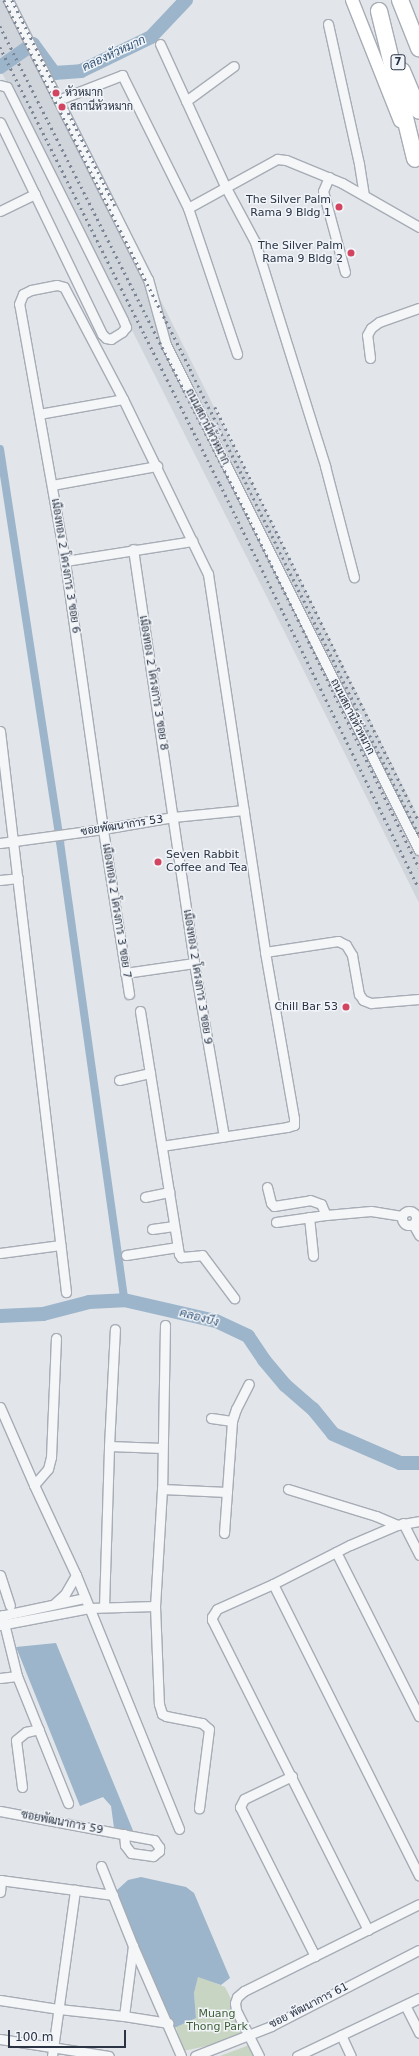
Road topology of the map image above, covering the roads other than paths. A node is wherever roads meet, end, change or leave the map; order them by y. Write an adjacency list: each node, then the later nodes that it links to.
1 (8, 0): 10 (street, ถนนสถานีหัวหมาก)
2 (352, 0): 14 (main road)
3 (400, 0): 7 (highway, 7)
4 (377, 6): 12 (highway, 7); 14 (highway)
5 (328, 24): 18 (street)
6 (160, 44): 11 (street)
7 (419, 48)
8 (234, 66): 11 (street)
9 (0, 85): 17 (street)
10 (58, 100): 19 (street); 42 (street, ถนนสถานีหัวหมาก)
11 (186, 101): 16 (street)
12 (419, 111)
13 (0, 122): 17 (street)
14 (417, 164)
15 (329, 177): 16 (street); 18 (street); 22 (street)
16 (225, 186): 19 (street); 33 (street)
17 (35, 194): 20 (street)
18 (364, 195): 21 (street)
19 (188, 208): 24 (street)
20 (0, 211)
21 (419, 227)
22 (345, 272)
23 (419, 308): 25 (street)
24 (237, 354)
25 (370, 358)
26 (123, 399): 27 (street); 27 (street, เมืองทอง 2 โครงการ 3 ซอย 6); 28 (street)
27 (39, 414): 29 (street, เมืองทอง 2 โครงการ 3 ซอย 6)
28 (157, 466): 29 (street); 30 (street)
29 (52, 485): 32 (street, เมืองทอง 2 โครงการ 3 ซอย 6)
30 (192, 541): 31 (street); 37 (street)
31 (133, 549): 32 (street); 38 (street, เมืองทอง 2 โครงการ 3 ซอย 8)
32 (65, 561): 39 (street, เมืองทอง 2 โครงการ 3 ซอย 6)
33 (354, 577)
34 (0, 731): 35 (street)
35 (10, 809): 36 (street); 40 (street)
36 (0, 810)
37 (244, 810): 38 (street, ซอยพัฒนาการ 53); 45 (street)
38 (173, 818): 39 (street, ซอยพัฒนาการ 53); 46 (street, เมืองทอง 2 โครงการ 3 ซอย 9)
39 (103, 829): 40 (street, ซอยพัฒนาการ 53); 47 (street, เมืองทอง 2 โครงการ 3 ซอย 7)
40 (14, 841): 41 (street, ซอยพัฒนาการ 53); 43 (street)
41 (0, 843)
42 (419, 850)
43 (18, 878): 44 (street); 67 (street)
44 (0, 880)
45 (265, 952): 49 (street); 53 (street)
46 (194, 963): 47 (street); 53 (street, เมืองทอง 2 โครงการ 3 ซอย 9)
47 (125, 974): 48 (street, เมืองทอง 2 โครงการ 3 ซอย 7)
48 (129, 994)
49 (419, 1000)
50 (140, 1010): 51 (street)
51 (150, 1073): 52 (street); 54 (street)
52 (119, 1080)
53 (224, 1136): 54 (street)
54 (162, 1146): 56 (street)
55 (267, 1187): 59 (street)
56 (169, 1192): 57 (street); 64 (street)
57 (145, 1197)
58 (417, 1210): 60 (street); 63 (street)
59 (326, 1215): 60 (street); 61 (street)
60 (402, 1216): 63 (street)
61 (309, 1217): 62 (street); 71 (street)
62 (276, 1222)
63 (413, 1224): 66 (street)
64 (174, 1226): 65 (street); 68 (street)
65 (152, 1229)
66 (419, 1235)
67 (60, 1244): 69 (street); 72 (street)
68 (177, 1247): 70 (street); 73 (street)
69 (0, 1253)
70 (126, 1254)
71 (313, 1256)
72 (66, 1292)
73 (234, 1298)
74 (165, 1325): 82 (street)
75 (114, 1329): 81 (street)
76 (56, 1338): 83 (street)
77 (249, 1384): 80 (street)
78 (0, 1407): 83 (street)
79 (211, 1418): 80 (street)
80 (232, 1421): 86 (street)
81 (108, 1446): 82 (street); 98 (street)
82 (162, 1448): 84 (street)
83 (34, 1485): 93 (street)
84 (162, 1489): 86 (street); 99 (street)
85 (288, 1489): 88 (street)
86 (227, 1492): 89 (street)
87 (419, 1521): 88 (street)
88 (400, 1524): 90 (street); 91 (street)
89 (224, 1533)
90 (336, 1552): 94 (street); 104 (street)
91 (419, 1555)
92 (0, 1575): 97 (street)
93 (76, 1575): 95 (street); 96 (street)
94 (273, 1584): 106 (street); 114 (street)
95 (85, 1598): 96 (street); 100 (street)
96 (54, 1604): 101 (street)
97 (10, 1606)
98 (104, 1606): 99 (street); 100 (street)
99 (155, 1606): 109 (street)
100 (90, 1608): 101 (street); 111 (street)
101 (2, 1620): 102 (street)
102 (17, 1676): 103 (street); 105 (street)
103 (0, 1678)
104 (419, 1716)
105 (39, 1729): 107 (street); 108 (street)
106 (292, 1776): 120 (street); 123 (street)
107 (22, 1787)
108 (68, 1803)
109 (199, 1808)
110 (0, 1811): 112 (street, ซอยพัฒนาการ 59)
111 (179, 1829)
112 (124, 1834)
113 (101, 1866): 118 (street)
114 (419, 1876)
115 (1, 1880): 116 (street); 117 (street)
116 (75, 1890): 118 (street); 127 (street)
117 (0, 1892)
118 (113, 1895): 121 (street)
119 (419, 1904): 120 (street)
120 (368, 1930): 123 (street)
121 (133, 1946): 128 (street); 129 (street)
122 (419, 1950): 132 (street, ซอย พัฒนาการ 61)
123 (316, 1956): 132 (street)
124 (419, 1998): 126 (street)
125 (0, 2000): 127 (street)
126 (405, 2005): 130 (street); 131 (street)
127 (59, 2009): 128 (street); 134 (street)
128 (124, 2016): 129 (street)
129 (168, 2023): 136 (street)
130 (419, 2033)
131 (341, 2035): 139 (street); 140 (street)
132 (249, 2036): 137 (street, ซอย พัฒนาการ 61); 138 (street)
133 (0, 2039): 134 (street)
134 (53, 2052): 135 (street)
135 (109, 2056)
136 (181, 2056)
137 (195, 2056)
138 (259, 2056)
139 (297, 2056)
140 (351, 2056)

